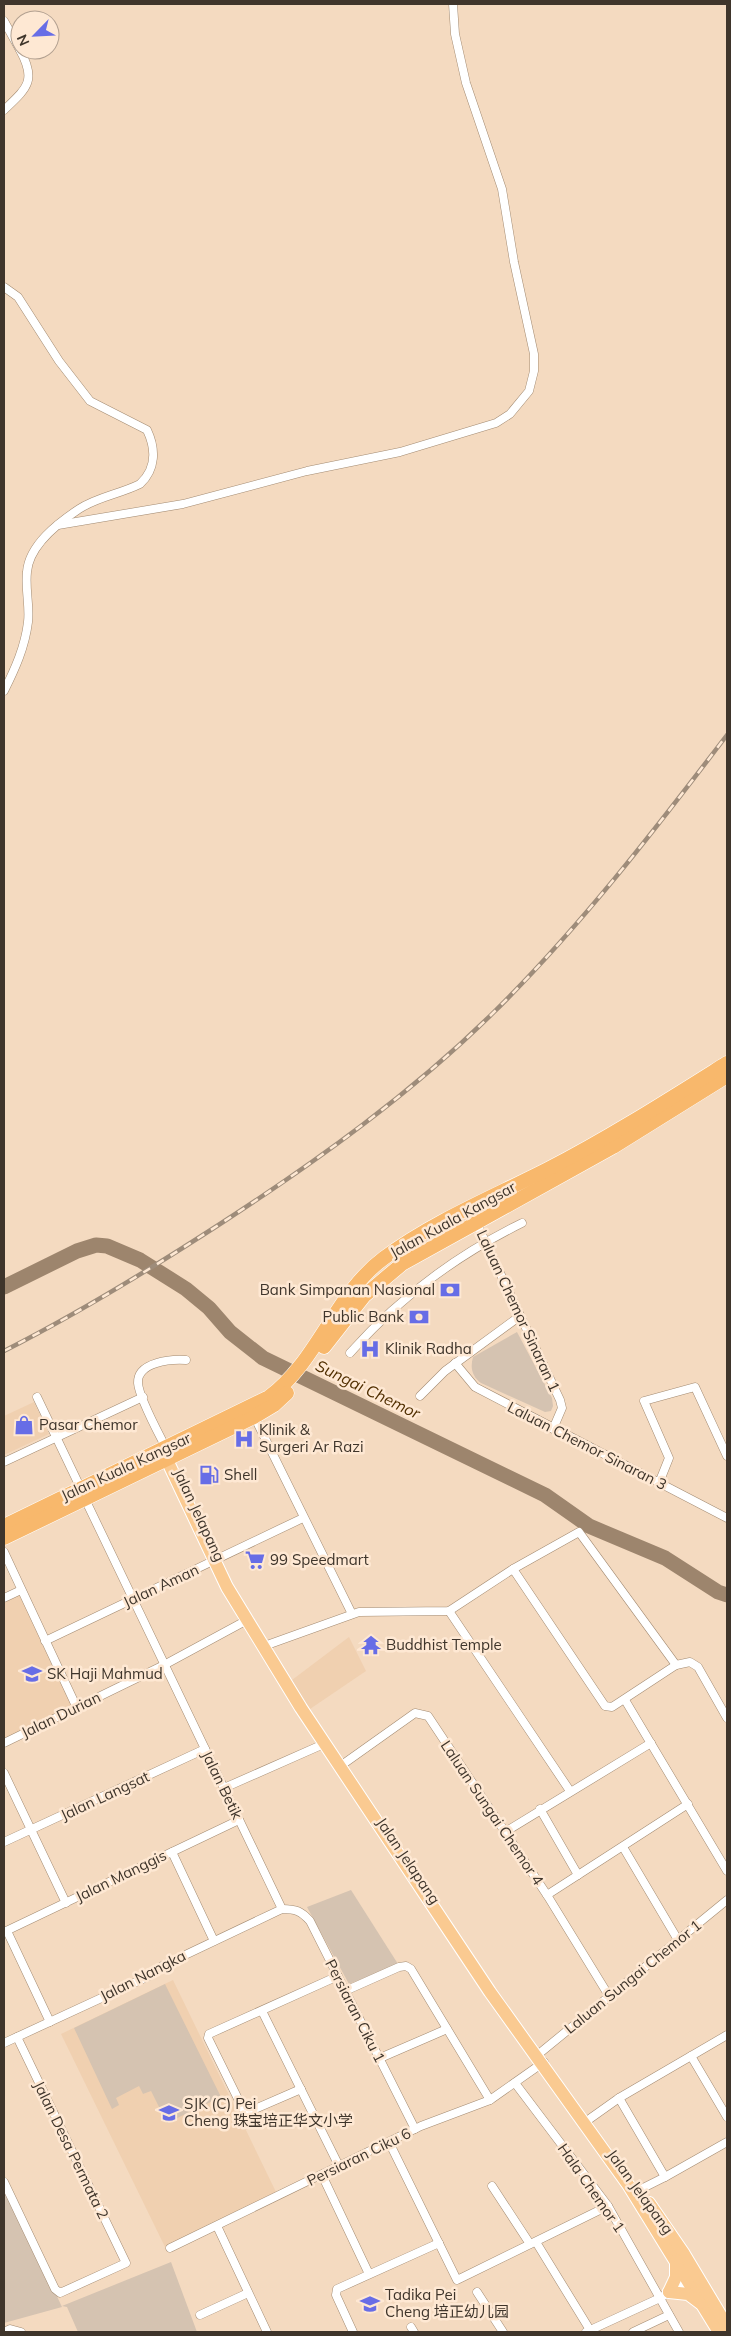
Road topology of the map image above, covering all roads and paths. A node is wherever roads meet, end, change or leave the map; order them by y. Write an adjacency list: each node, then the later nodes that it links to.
1 (453, 4): 5 (street)
2 (25, 60): 3 (street)
3 (4, 110)
4 (4, 287): 5 (street)
5 (58, 525): 6 (street)
6 (4, 691)
7 (727, 1064): 9 (highway, Jalan Kuala Kangsar)
8 (727, 1076): 10 (highway, Jalan Kuala Kangsar)
9 (503, 1192): 10 (highway); 13 (highway, Jalan Kuala Kangsar)
10 (476, 1222): 12 (street, Laluan Chemor Sinaran 1); 13 (highway); 17 (highway, Jalan Kuala Kangsar)
11 (522, 1222): 12 (street)
12 (484, 1241): 14 (street, Laluan Chemor Sinaran 1); 15 (street)
13 (393, 1252): 17 (highway, Jalan Kuala Kangsar)
14 (520, 1316): 18 (street); 23 (street, Laluan Chemor Sinaran 1)
15 (350, 1352)
16 (186, 1360): 21 (street)
17 (309, 1360): 22 (highway, Jalan Kuala Kangsar)
18 (455, 1363): 19 (street); 23 (street, Laluan Chemor Sinaran 3)
19 (420, 1396)
20 (37, 1397): 24 (street, Jalan Betik)
21 (143, 1397): 24 (street); 25 (street)
22 (252, 1412): 25 (highway, Jalan Kuala Kangsar); 30 (street)
23 (553, 1429): 28 (street, Laluan Chemor Sinaran 3)
24 (56, 1437): 27 (street); 29 (street, Jalan Betik)
25 (168, 1455): 29 (highway, Jalan Kuala Kangsar); 35 (main road, Jalan Jelapang)
26 (727, 1456): 28 (street)
27 (4, 1462)
28 (658, 1483): 31 (street, Laluan Chemor Sinaran 3)
29 (83, 1494): 32 (highway, Jalan Kuala Kangsar); 33 (highway, Jalan Kuala Kangsar); 39 (street, Jalan Betik)
30 (303, 1518): 35 (street, Jalan Aman); 41 (street)
31 (727, 1518)
32 (4, 1526)
33 (4, 1538)
34 (4, 1552): 37 (street)
35 (216, 1560): 39 (street, Jalan Aman); 42 (main road, Jalan Jelapang)
36 (513, 1569): 40 (street); 46 (street); 47 (street)
37 (21, 1590): 38 (street); 43 (street)
38 (4, 1598)
39 (132, 1600): 43 (street, Jalan Aman); 45 (street, Jalan Betik)
40 (450, 1611): 41 (street); 58 (street)
41 (352, 1614): 44 (street)
42 (249, 1619): 44 (main road, Jalan Jelapang); 45 (street, Jalan Durian); 52 (main road, Jalan Jelapang)
43 (45, 1641): 49 (street)
44 (267, 1645): 52 (main road, Jalan Jelapang)
45 (163, 1663): 49 (street, Jalan Durian); 54 (street, Jalan Betik)
46 (676, 1665): 47 (street); 48 (street)
47 (625, 1700): 53 (street)
48 (724, 1705): 50 (street)
49 (77, 1708): 51 (street, Jalan Durian)
50 (727, 1718)
51 (4, 1743)
52 (326, 1743): 55 (main road, Jalan Jelapang); 57 (street)
53 (651, 1743): 58 (street); 59 (street)
54 (205, 1749): 57 (street, Jalan Betik); 62 (street, Jalan Langsat)
55 (341, 1766): 63 (street, Laluan Sungai Chemor 4); 87 (main road, Jalan Jelapang)
56 (4, 1773): 62 (street)
57 (224, 1788): 61 (street, Jalan Betik)
58 (570, 1791): 60 (street)
59 (688, 1804): 65 (street); 67 (street)
60 (540, 1809): 63 (street); 68 (street)
61 (239, 1820): 66 (street, Jalan Manggis); 72 (street, Jalan Betik)
62 (31, 1831): 64 (street, Jalan Langsat); 71 (street)
63 (505, 1832): 69 (street, Laluan Sungai Chemor 4)
64 (4, 1842)
65 (623, 1847): 68 (street); 74 (street)
66 (172, 1852): 71 (street, Jalan Manggis); 75 (street)
67 (727, 1870)
68 (578, 1875): 69 (street)
69 (547, 1895): 78 (street, Laluan Sungai Chemor 4)
70 (727, 1900): 74 (street, Laluan Sungai Chemor 1)
71 (66, 1903): 73 (street, Jalan Manggis)
72 (282, 1908): 75 (street, Jalan Nangka); 76 (street, Persiaran Ciku 1)
73 (5, 1931): 80 (street)
74 (678, 1940): 78 (street, Laluan Sungai Chemor 1)
75 (214, 1941): 80 (street, Jalan Nangka)
76 (338, 1976): 77 (street, Persiaran Ciku 1); 79 (street)
77 (346, 1991): 81 (street); 86 (street, Persiaran Ciku 1)
78 (609, 1996): 87 (street, Laluan Sungai Chemor 1)
79 (262, 2011): 89 (street); 89 (street)
80 (50, 2022): 83 (street, Jalan Nangka)
81 (447, 2029): 86 (street); 91 (street)
82 (727, 2035): 85 (street)
83 (17, 2037): 84 (street, Jalan Nangka); 100 (street, Jalan Desa Permata 2)
84 (4, 2043)
85 (691, 2056): 90 (street); 92 (street)
86 (380, 2058): 94 (street, Persiaran Ciku 1)
87 (540, 2059): 88 (street, Persiaran Ciku 6); 93 (main road, Jalan Jelapang); 109 (main road, Jalan Jelapang)
88 (515, 2083): 91 (street, Persiaran Ciku 6); 103 (street, Hala Chemor 1)
89 (300, 2089): 97 (street)
90 (619, 2098): 93 (street); 99 (street)
91 (490, 2100): 94 (street, Persiaran Ciku 6)
92 (727, 2117)
93 (588, 2120): 102 (main road, Jalan Jelapang)
94 (415, 2129): 95 (street, Persiaran Ciku 6)
95 (389, 2142): 97 (street, Persiaran Ciku 6); 106 (street)
96 (727, 2142): 99 (street)
97 (339, 2166): 98 (street, Persiaran Ciku 6)
98 (322, 2175): 104 (street, Persiaran Ciku 6); 110 (street)
99 (665, 2177): 102 (street)
100 (4, 2182)
101 (492, 2186): 107 (street)
102 (639, 2190): 105 (main road, Jalan Jelapang)
103 (608, 2206): 107 (street); 114 (street, Hala Chemor 1)
104 (217, 2226): 108 (street, Persiaran Ciku 6); 112 (street)
105 (675, 2240): 111 (main road); 116 (main road, Jalan Jelapang)
106 (439, 2242): 107 (street); 110 (street)
107 (533, 2243): 120 (street)
108 (170, 2248)
109 (676, 2260): 111 (main road, Jalan Jelapang); 114 (main road)
110 (369, 2274): 124 (street)
111 (689, 2280): 114 (street); 115 (main road, Jalan Jelapang); 129 (main road)
112 (248, 2292): 117 (street); 123 (street)
113 (478, 2292): 125 (street)
114 (664, 2295): 115 (main road); 118 (street, Hala Chemor 1); 120 (street)
115 (704, 2306): 128 (main road, Jalan Jelapang)
116 (722, 2312): 119 (main road, Jalan Jelapang)
117 (200, 2314)
118 (669, 2315): 126 (street); 127 (street, Hala Chemor 1)
119 (727, 2326)
120 (588, 2331)
121 (4, 2332): 122 (street)
122 (20, 2332)
123 (267, 2332)
124 (353, 2332)
125 (503, 2332)
126 (633, 2332)
127 (679, 2332)
128 (719, 2332)
129 (726, 2332)

